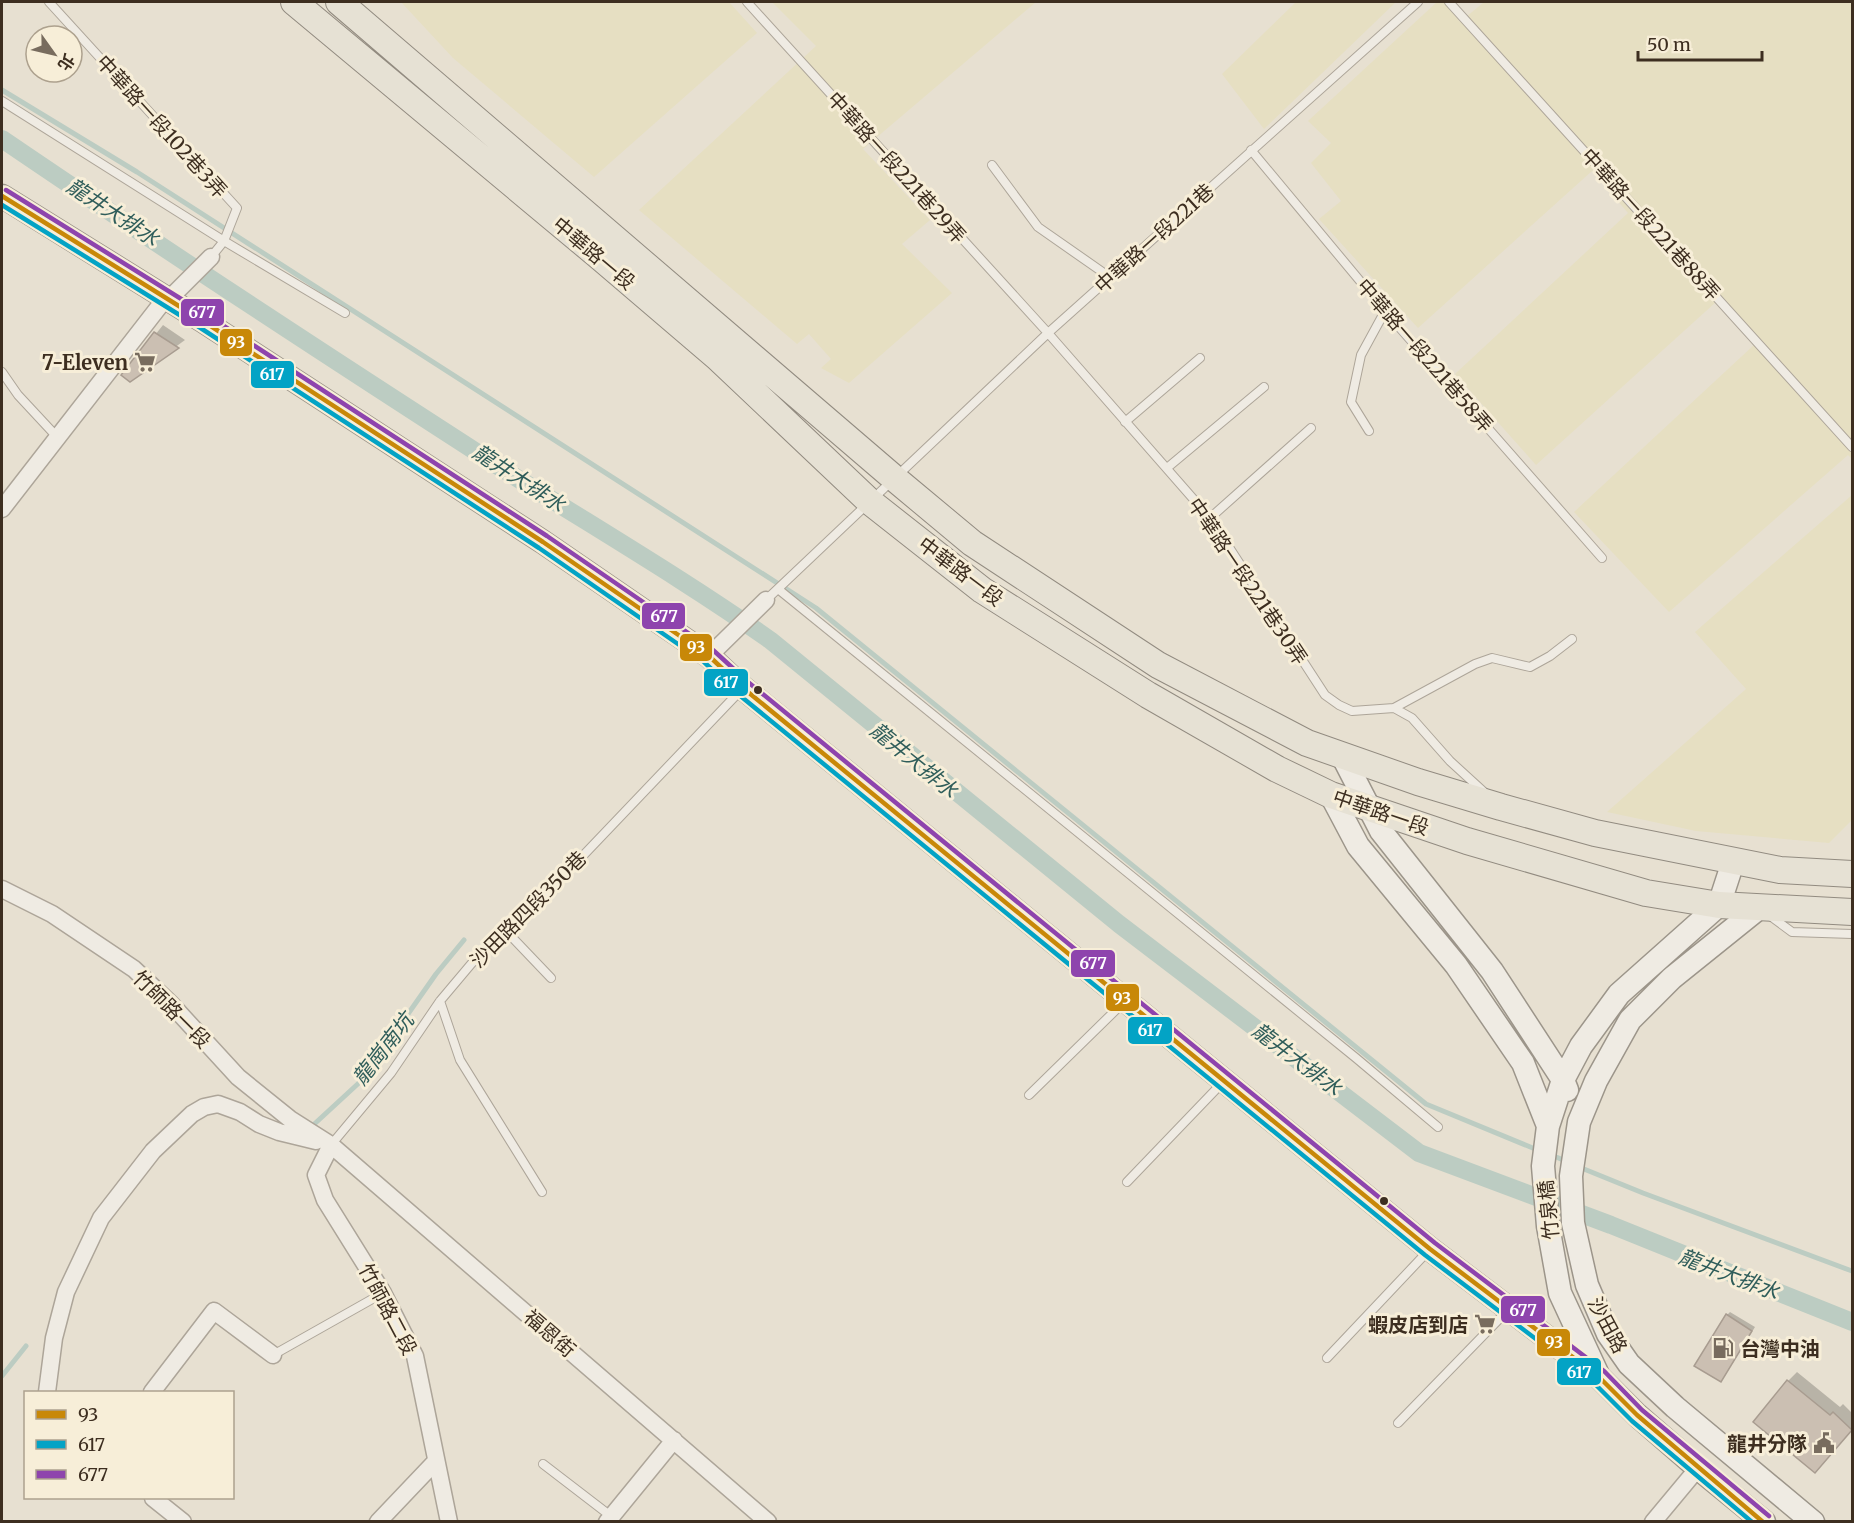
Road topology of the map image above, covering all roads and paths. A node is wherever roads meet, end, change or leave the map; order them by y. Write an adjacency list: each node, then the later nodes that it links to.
1 (49, 2): 11 (lane, 中華路一段102巷3弄)
2 (294, 2): 28 (main road, 中華路一段)
3 (339, 2): 27 (main road, 中華路一段)
4 (747, 2): 17 (lane, 中華路一段221巷29弄)
5 (1418, 2): 8 (lane, 中華路一段221巷)
6 (1449, 2): 25 (lane, 中華路一段221巷88弄)
7 (2, 101): 11 (lane)
8 (1251, 150): 13 (lane, 中華路一段221巷); 15 (lane, 中華路一段221巷58弄)
9 (992, 165): 13 (lane)
10 (2, 196): 14 (street)
11 (224, 241): 12 (lane, 中華路一段102巷3弄); 16 (lane)
12 (211, 256): 14 (street)
13 (1111, 278): 17 (lane, 中華路一段221巷)
14 (170, 296): 24 (street); 34 (street)
15 (1385, 311): 23 (lane); 31 (lane, 中華路一段221巷58弄)
16 (345, 313)
17 (1048, 333): 21 (lane, 中華路一段221巷30弄); 27 (lane, 中華路一段221巷)
18 (1200, 358): 21 (lane)
19 (2, 372): 24 (lane)
20 (1264, 387): 26 (lane)
21 (1125, 422): 26 (lane, 中華路一段221巷30弄)
22 (1311, 428): 30 (lane)
23 (1370, 431)
24 (58, 438): 29 (street)
25 (1852, 447)
26 (1167, 468): 30 (lane, 中華路一段221巷30弄)
27 (894, 478): 28 (lane, 中華路一段221巷); 37 (main road, 中華路一段)
28 (869, 501): 32 (lane, 中華路一段221巷); 38 (main road, 中華路一段)
29 (2, 509)
30 (1210, 518): 36 (lane, 中華路一段221巷30弄)
31 (1602, 558)
32 (772, 594): 34 (street); 57 (lane)
33 (1572, 639): 36 (lane)
34 (709, 656): 35 (street)
35 (743, 688): 47 (lane, 沙田路四段350巷); 50 (street)
36 (1394, 708): 39 (lane)
37 (1343, 756): 39 (main road, 中華路一段); 40 (street)
38 (1331, 795): 40 (main road, 中華路一段); 56 (street)
39 (1501, 807): 41 (main road, 中華路一段)
40 (1371, 809): 44 (main road, 中華路一段); 52 (street)
41 (1733, 862): 42 (lane); 42 (main road, 中華路一段); 44 (street)
42 (1847, 869)
43 (2, 889): 58 (street, 竹師路一段)
44 (1719, 904): 45 (main road, 中華路一段); 52 (street, 竹泉橋)
45 (1759, 908): 46 (main road, 中華路一段); 48 (lane); 55 (street, 竹泉橋)
46 (1852, 912)
47 (507, 932): 49 (lane); 51 (lane, 沙田路四段350巷)
48 (1852, 934)
49 (551, 978)
50 (1126, 1000): 53 (street); 54 (lane)
51 (440, 1001): 58 (lane, 沙田路四段350巷); 60 (lane)
52 (1563, 1080): 55 (street); 56 (street, 竹泉橋)
53 (1224, 1081): 59 (lane); 61 (street)
54 (1029, 1095)
55 (1579, 1122): 62 (street, 竹泉橋)
56 (1548, 1126): 68 (street, 竹泉橋)
57 (1438, 1127)
58 (331, 1144): 63 (street, 竹師路二段); 69 (street); 72 (street, 福恩街)
59 (1127, 1182)
60 (542, 1192)
61 (1430, 1249): 64 (street); 66 (lane)
62 (1587, 1285): 67 (street, 沙田路)
63 (383, 1293): 65 (lane); 73 (street, 竹師路二段)
64 (1508, 1309): 68 (street); 71 (lane)
65 (273, 1355): 70 (street)
66 (1328, 1358)
67 (1629, 1364): 68 (street); 84 (street, 沙田路)
68 (1599, 1377): 75 (street)
69 (47, 1391)
70 (153, 1391)
71 (1398, 1423)
72 (674, 1440): 77 (street); 81 (street, 福恩街)
73 (436, 1461): 79 (street); 80 (street, 竹師路二段)
74 (543, 1464): 77 (lane)
75 (1698, 1468): 82 (street); 83 (street)
76 (156, 1499): 78 (street)
77 (612, 1520)
78 (183, 1521)
79 (378, 1521)
80 (449, 1521)
81 (768, 1521)
82 (1653, 1521)
83 (1764, 1521)
84 (1813, 1521)

